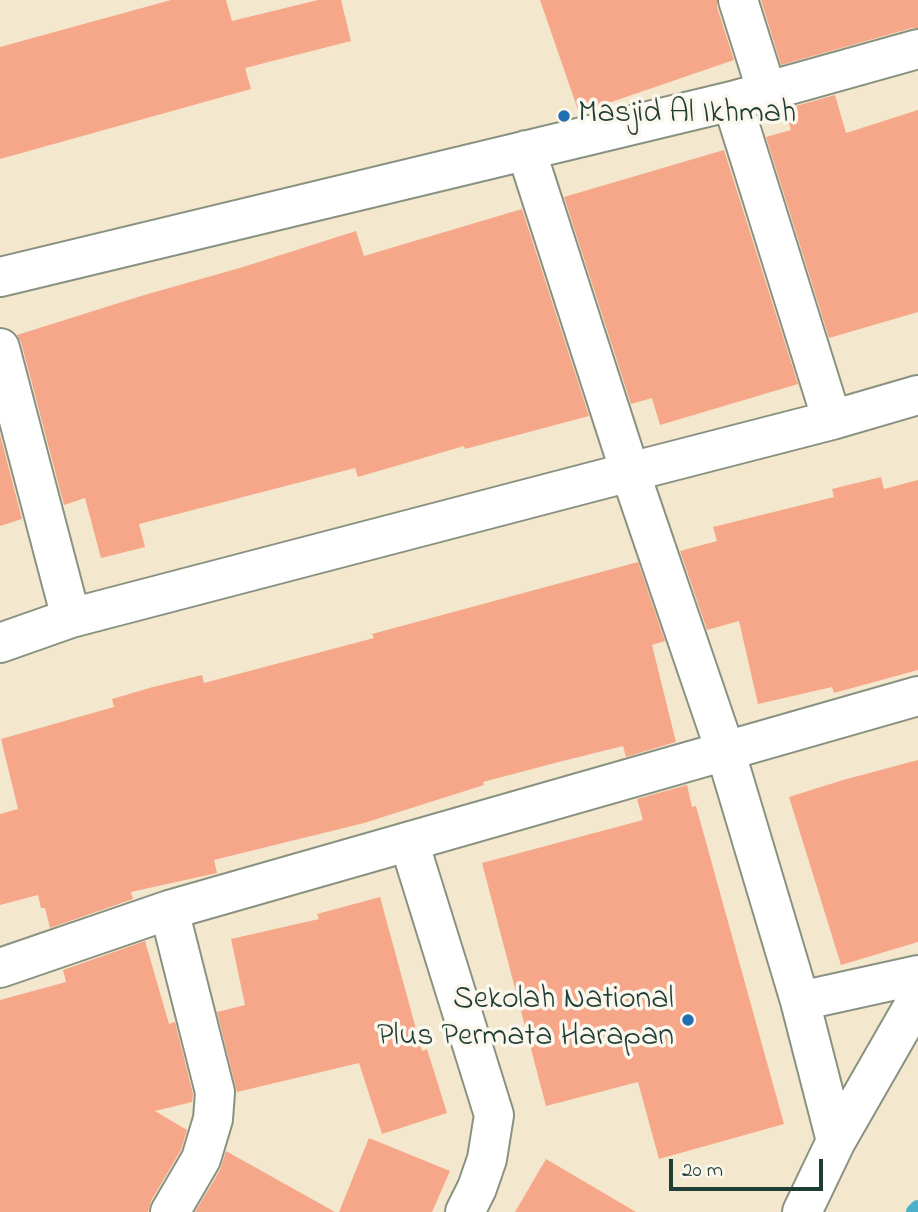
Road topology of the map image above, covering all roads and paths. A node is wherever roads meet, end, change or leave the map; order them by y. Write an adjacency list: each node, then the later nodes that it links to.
1 (738, 0): 3 (street)
2 (918, 49): 3 (street)
3 (750, 97): 4 (street); 8 (street)
4 (526, 150): 5 (street); 9 (street)
5 (0, 277)
6 (0, 348): 10 (street)
7 (918, 395): 8 (street)
8 (832, 420): 9 (street)
9 (630, 472): 10 (street); 13 (street)
10 (71, 618): 11 (street)
11 (0, 643)
12 (918, 695): 13 (street)
13 (725, 750): 14 (street); 19 (street)
14 (408, 842): 15 (street); 22 (street)
15 (169, 910): 16 (street); 21 (street)
16 (0, 968)
17 (918, 975): 19 (street)
18 (918, 998): 20 (street)
19 (800, 1002): 20 (street)
20 (836, 1142): 23 (street)
21 (170, 1212)
22 (465, 1212)
23 (802, 1212)

